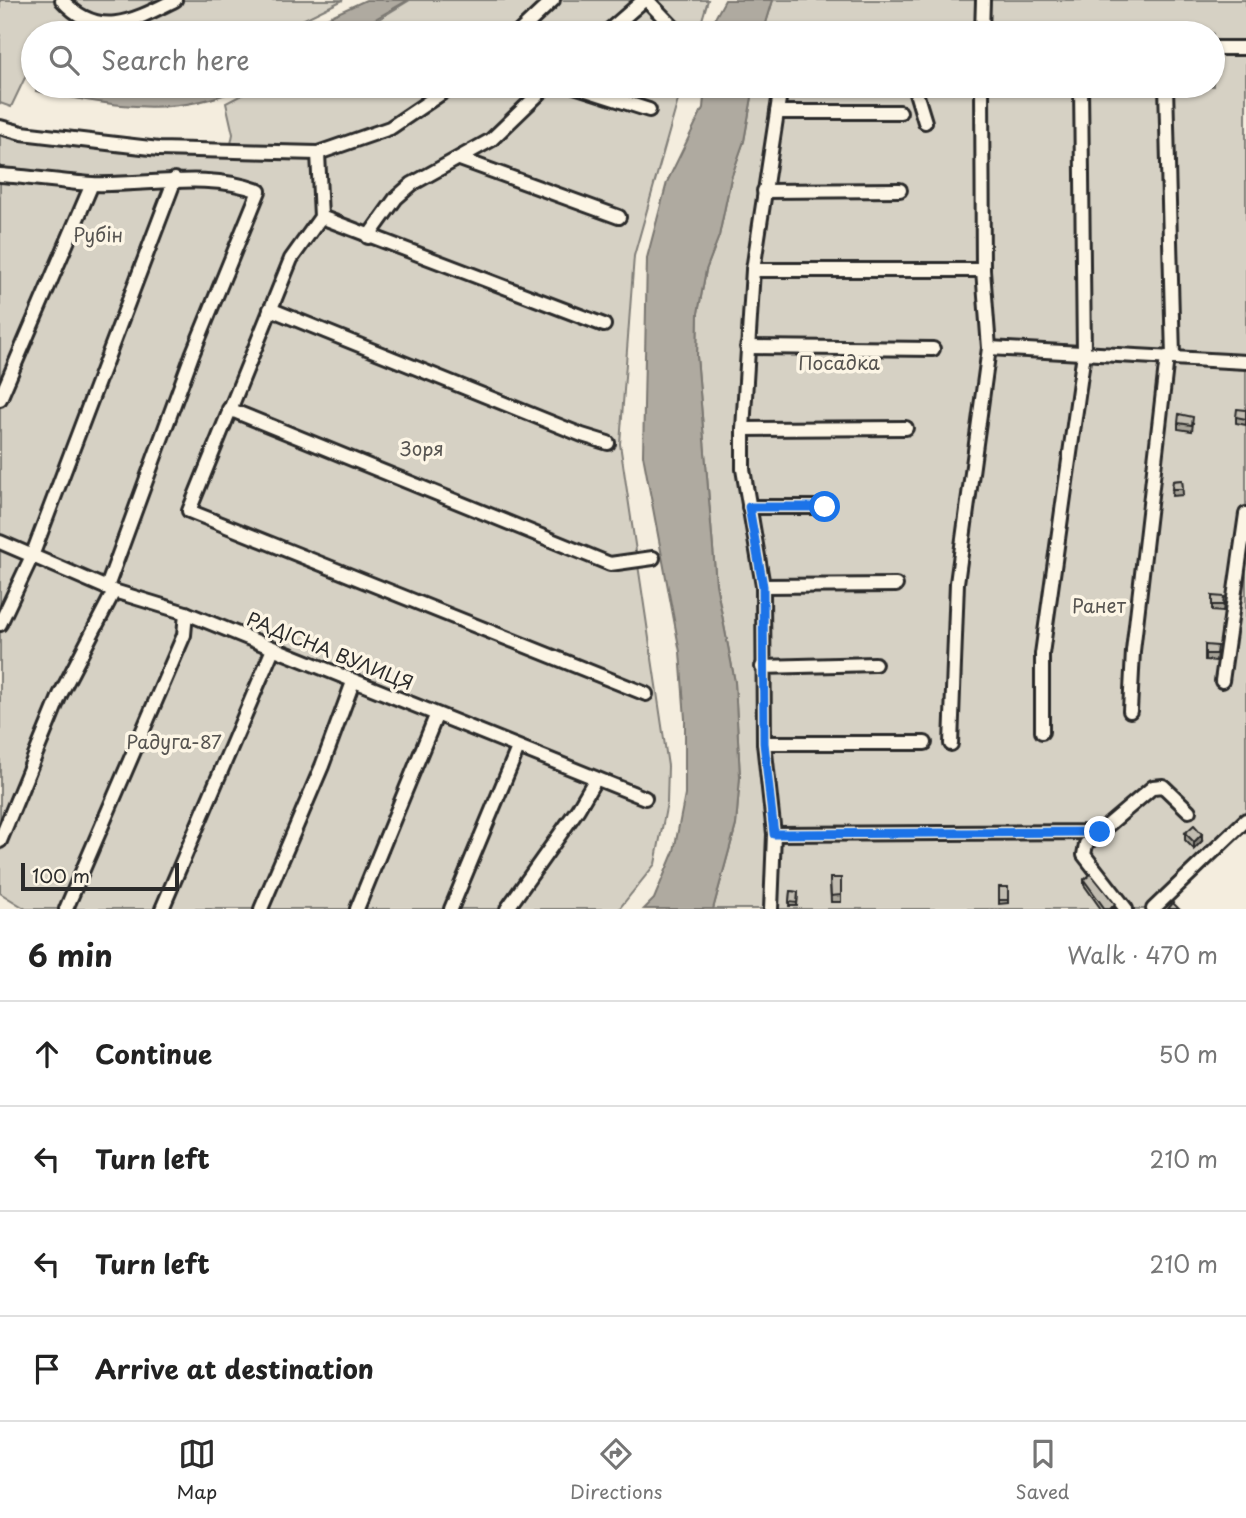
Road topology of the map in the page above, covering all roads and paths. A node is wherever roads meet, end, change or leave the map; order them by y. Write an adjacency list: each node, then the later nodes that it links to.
1 (62, 0): 6 (street)
2 (175, 0): 7 (street)
3 (553, 0): 8 (street)
4 (645, 0): 9 (street); 10 (street)
5 (983, 0): 11 (street)
6 (99, 21)
7 (132, 21)
8 (531, 21)
9 (620, 21)
10 (667, 21)
11 (982, 21)
12 (1225, 48): 13 (street)
13 (1246, 48)
14 (434, 98): 27 (street)
15 (535, 98): 28 (street)
16 (612, 98): 22 (street)
17 (779, 98): 24 (street)
18 (918, 98): 25 (street)
19 (982, 98): 38 (street)
20 (1081, 98): 44 (street)
21 (1166, 98): 45 (street)
22 (649, 110)
23 (900, 111): 24 (street)
24 (777, 112): 33 (street)
25 (925, 122)
26 (0, 127): 27 (street)
27 (318, 153): 34 (street)
28 (460, 159): 35 (street); 36 (street)
29 (0, 175): 31 (street)
30 (175, 179): 31 (street); 56 (street); 60 (street)
31 (92, 184): 47 (street)
32 (900, 190): 33 (street)
33 (764, 191): 37 (street)
34 (321, 217): 36 (street); 39 (street)
35 (619, 217)
36 (368, 237): 40 (street)
37 (753, 270): 38 (street); 41 (street)
38 (983, 270): 42 (street)
39 (270, 309): 48 (street); 51 (street)
40 (604, 325)
41 (747, 347): 43 (street); 50 (street)
42 (989, 348): 44 (street); 74 (street)
43 (933, 349)
44 (1084, 353): 45 (street); 71 (street)
45 (1170, 357): 46 (street); 69 (street)
46 (1246, 362)
47 (0, 399)
48 (229, 410): 57 (street); 68 (street)
49 (906, 428): 50 (street)
50 (743, 429): 52 (street)
51 (608, 443)
52 (749, 507): 53 (street); 59 (street)
53 (825, 507)
54 (1246, 513): 66 (street)
55 (0, 542): 56 (street, РАДІСНА ВУЛИЦЯ)
56 (32, 556): 60 (street, РАДІСНА ВУЛИЦЯ); 62 (street)
57 (653, 558)
58 (896, 585): 59 (street)
59 (763, 586): 65 (street)
60 (111, 589): 61 (street, РАДІСНА ВУЛИЦЯ); 82 (street)
61 (186, 612): 63 (street, РАДІСНА ВУЛИЦЯ); 83 (street)
62 (0, 624)
63 (273, 649): 67 (street, РАДІСНА ВУЛИЦЯ); 84 (street)
64 (875, 664): 65 (street)
65 (762, 667): 72 (street)
66 (1222, 681)
67 (353, 682): 70 (street, РАДІСНА ВУЛИЦЯ); 85 (street)
68 (646, 694)
69 (1130, 710)
70 (436, 716): 75 (street, РАДІСНА ВУЛИЦЯ); 86 (street)
71 (1042, 732)
72 (764, 743): 73 (street); 81 (street)
73 (925, 743)
74 (951, 744)
75 (518, 748): 76 (street, РАДІСНА ВУЛИЦЯ); 87 (street)
76 (595, 780): 77 (street, РАДІСНА ВУЛИЦЯ); 88 (street)
77 (645, 798)
78 (1189, 810): 80 (street)
79 (1246, 820): 91 (street)
80 (1100, 832): 81 (street); 90 (street)
81 (774, 834): 89 (street)
82 (0, 841)
83 (66, 909)
84 (162, 909)
85 (261, 909)
86 (357, 909)
87 (451, 909)
88 (507, 909)
89 (771, 909)
90 (1126, 909)
91 (1153, 909)

